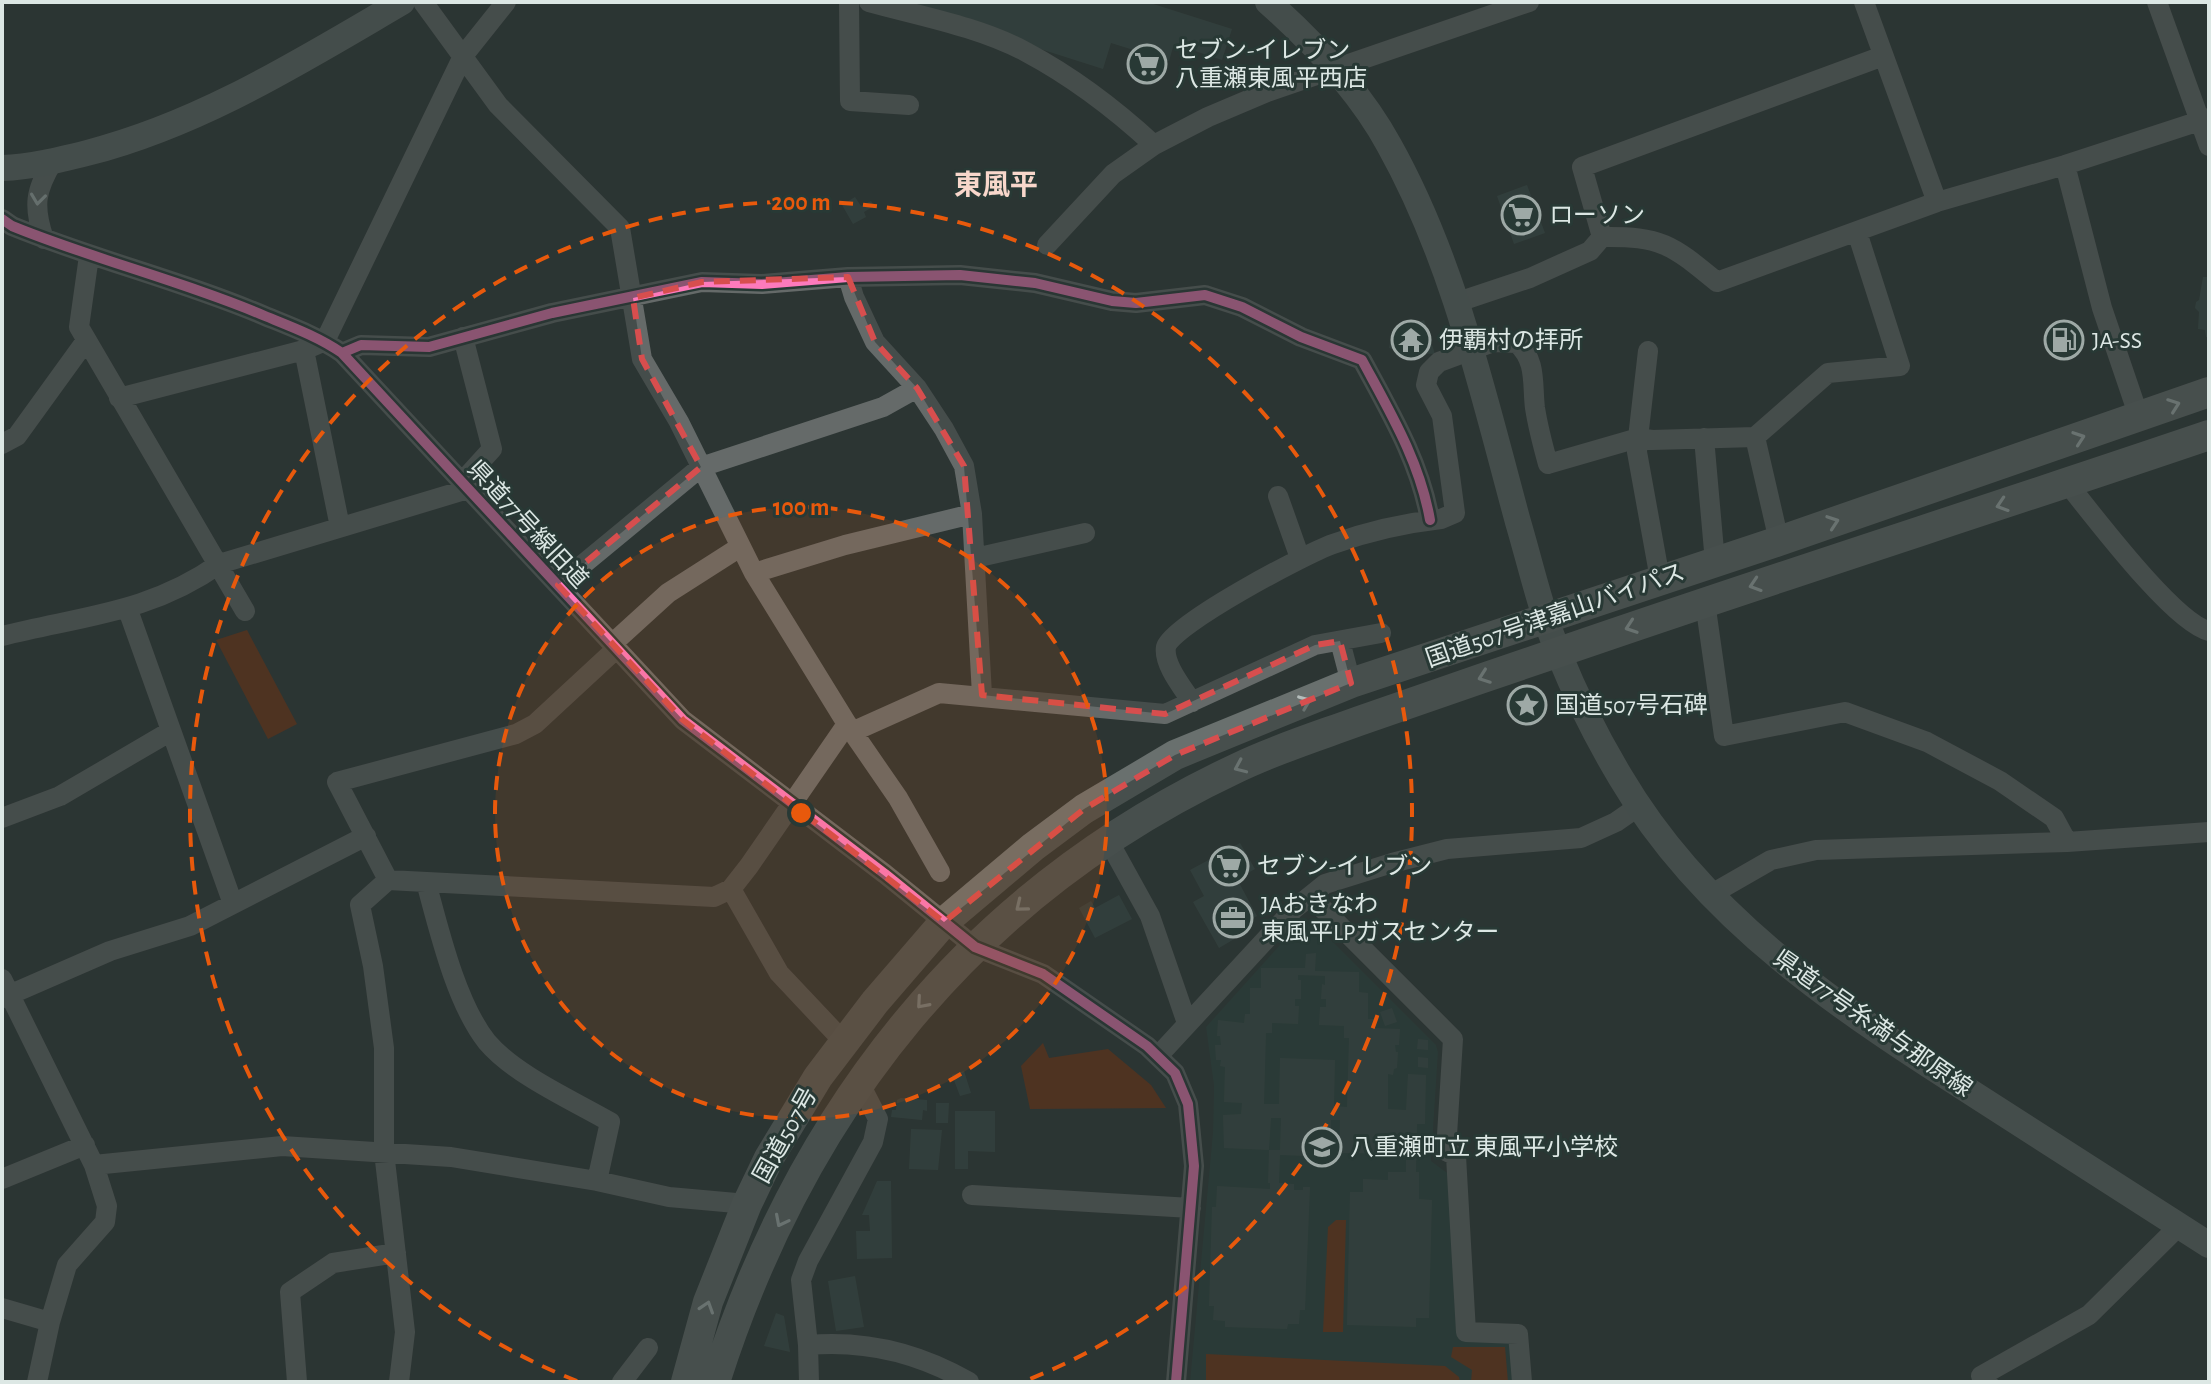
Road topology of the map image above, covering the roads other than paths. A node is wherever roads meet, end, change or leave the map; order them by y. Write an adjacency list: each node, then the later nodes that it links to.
1 (402, 2): 17 (main road)
2 (423, 2): 10 (street)
3 (506, 2): 10 (street)
4 (849, 2): 13 (street)
5 (869, 2): 15 (street)
6 (1268, 2): 12 (main road, 県道77号糸満与那原線)
7 (1529, 2): 12 (street)
8 (1864, 2): 11 (street)
9 (2157, 2): 14 (street)
10 (463, 56): 28 (street); 32 (street)
11 (1883, 56): 20 (street); 23 (street)
12 (1334, 69): 15 (street); 29 (main road, 県道77号糸満与那原線)
13 (909, 105)
14 (2205, 119): 16 (street); 18 (street)
15 (1154, 145): 25 (street)
16 (2209, 146)
17 (53, 161): 19 (main road); 24 (street, one-way to 24)
18 (2065, 165): 20 (street); 39 (street)
19 (2, 168)
20 (1937, 202): 22 (street)
21 (2, 219): 24 (street, 県道77号線旧道)
22 (1857, 232): 23 (street); 41 (street)
23 (1602, 237): 29 (street)
24 (44, 239): 26 (street, 県道77号線旧道)
25 (1047, 245)
26 (89, 256): 31 (street); 32 (street, 県道77号線旧道)
27 (848, 277): 28 (street); 36 (street); 50 (street)
28 (633, 298): 30 (street); 45 (street)
29 (1455, 303): 34 (main road, 県道77号糸満与那原線)
30 (463, 337): 32 (street); 47 (street)
31 (85, 342): 38 (street); 44 (street)
32 (334, 347): 33 (street); 47 (street, 県道77号線旧道)
33 (304, 350): 38 (street); 51 (street)
34 (1471, 350): 42 (street); 50 (street); 65 (main road, 県道77号糸満与那原線)
35 (1648, 351): 42 (street)
36 (917, 388): 45 (street); 49 (street)
37 (2209, 392): 39 (highway, 国道507号津嘉山バイパス, one-way to 37)
38 (119, 398): 58 (street)
39 (2139, 417): 53 (highway, 国道507号津嘉山バイパス, one-way to 39)
40 (2209, 435): 46 (highway, 国道507号津嘉山バイパス)
41 (1755, 437): 43 (street); 53 (street)
42 (1638, 438): 43 (street); 60 (street)
43 (1704, 438): 57 (street)
44 (2, 444)
45 (701, 467): 54 (street); 61 (street)
46 (2067, 483): 62 (highway, 国道507号津嘉山バイパス, one-way to 62); 66 (street)
47 (465, 486): 51 (street); 61 (street, 県道77号線旧道)
48 (1278, 496): 56 (street)
49 (972, 514): 55 (street); 59 (street)
50 (1430, 520): 56 (street)
51 (340, 527): 58 (street)
52 (1085, 533): 55 (street)
53 (1779, 541): 57 (highway, 国道507号津嘉山バイパス)
54 (740, 547): 59 (street); 70 (street)
55 (975, 558): 73 (street)
56 (1300, 558): 74 (street)
57 (1715, 562): 60 (highway, 国道507号津嘉山バイパス)
58 (219, 564): 63 (street); 64 (street)
59 (754, 573): 75 (street)
60 (1660, 579): 65 (highway, 国道507号津嘉山バイパス)
61 (558, 585): 70 (street, 県道77号線旧道)
62 (1705, 602): 71 (highway, 国道507号津嘉山バイパス, one-way to 71); 83 (street)
63 (128, 610): 68 (street); 76 (street)
64 (245, 611)
65 (1546, 617): 71 (main road, 県道77号糸満与那原線); 72 (highway, 国道507号津嘉山バイパス)
66 (2209, 631)
67 (1381, 633): 69 (street)
68 (2, 636)
69 (1340, 641): 72 (street); 74 (street)
70 (614, 647): 77 (street, 県道77号線旧道); 81 (street)
71 (1558, 652): 78 (main road, 県道77号糸満与那原線); 82 (highway, 国道507号津嘉山バイパス, one-way to 82)
72 (1351, 683): 91 (highway, 国道507号津嘉山バイパス, one-way to 72)
73 (982, 695): 74 (street); 75 (street)
74 (1192, 702)
75 (849, 728): 77 (street); 84 (street)
76 (171, 731): 79 (street); 90 (street)
77 (792, 803): 87 (street); 91 (street, 県道77号線旧道)
78 (1639, 806): 88 (main road, 県道77号糸満与那原線); 89 (street)
79 (2, 818)
80 (2209, 832): 83 (street)
81 (366, 836): 85 (street); 90 (street)
82 (1108, 840): 92 (highway, 国道507号津嘉山バイパス, one-way to 92); 94 (street)
83 (2067, 842): 88 (street)
84 (940, 872)
85 (388, 880): 86 (street); 99 (street)
86 (426, 882): 87 (street); 102 (street)
87 (731, 889): 95 (street)
88 (1710, 895): 106 (main road, 県道77号糸満与那原線)
89 (1310, 896): 94 (street); 122 (street)
90 (233, 904): 93 (street)
91 (944, 922): 92 (street, 県道77号線旧道); 95 (highway, 国道507号)
92 (975, 947): 96 (street, 県道77号線旧道); 97 (highway, 国道507号, one-way to 97)
93 (4, 990): 98 (street)
94 (1187, 1023): 96 (street)
95 (844, 1042): 104 (highway, 国道507号)
96 (1158, 1056): 105 (street, 県道77号線旧道)
97 (859, 1082): 111 (street); 118 (highway, 国道507号, one-way to 118)
98 (85, 1145): 100 (street); 101 (street)
99 (384, 1152): 100 (street); 102 (street); 108 (street)
100 (94, 1165): 110 (street)
101 (2, 1179)
102 (597, 1181): 104 (street)
103 (972, 1195): 105 (street)
104 (747, 1204): 117 (highway, 国道507号, one-way to 104)
105 (1191, 1208): 121 (street, 県道77号線旧道)
106 (2179, 1226): 107 (main road, 県道77号糸満与那原線); 123 (street)
107 (2209, 1245)
108 (396, 1253): 114 (street); 115 (street)
109 (2, 1308): 110 (street)
110 (50, 1322): 113 (street)
111 (808, 1345): 119 (street); 120 (street)
112 (648, 1348): 116 (street)
113 (37, 1382)
114 (297, 1382)
115 (399, 1382)
116 (622, 1382)
117 (686, 1382)
118 (715, 1382)
119 (809, 1382)
120 (969, 1382)
121 (1176, 1382)
122 (1522, 1382)
123 (1988, 1382)

